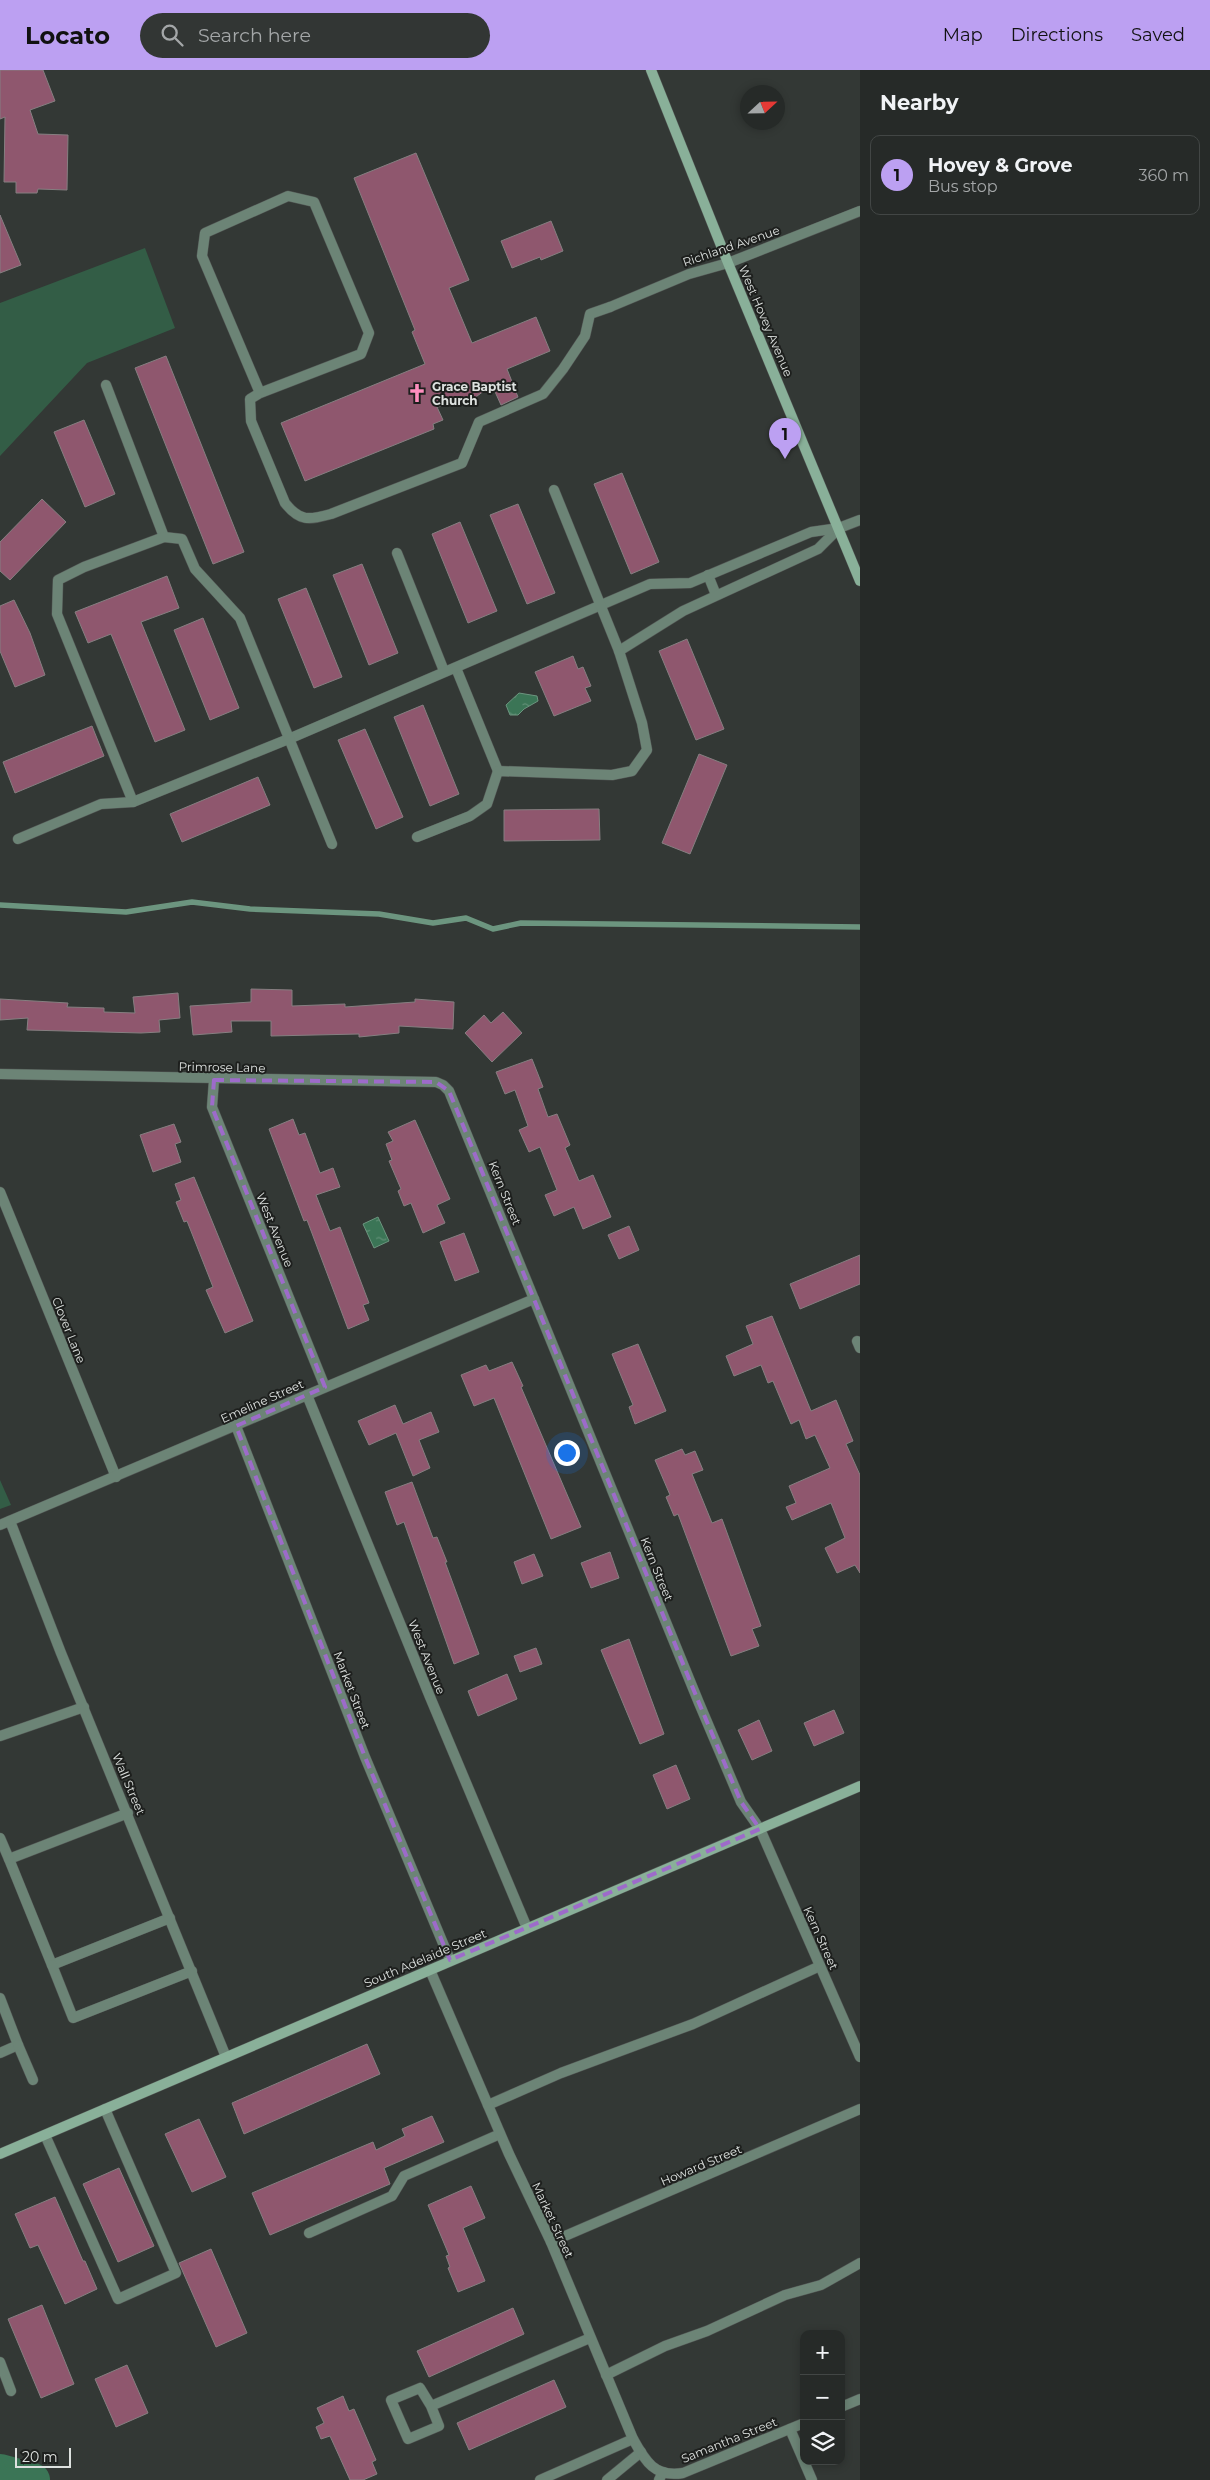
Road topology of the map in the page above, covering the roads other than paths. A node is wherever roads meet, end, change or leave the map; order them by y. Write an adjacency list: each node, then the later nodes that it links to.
1 (651, 70): 3 (street, West Hovey Avenue)
2 (860, 211): 3 (street, Richland Avenue)
3 (728, 263): 5 (street, Richland Avenue); 8 (street, West Hovey Avenue)
4 (106, 385): 9 (street)
5 (260, 393): 5 (street)
6 (554, 490): 14 (street)
7 (860, 520): 8 (street)
8 (839, 528): 11 (street); 12 (street, West Hovey Avenue); 13 (street)
9 (164, 537): 18 (street); 20 (street)
10 (397, 553): 17 (street)
11 (708, 575): 13 (street); 14 (street)
12 (860, 581)
13 (716, 595): 15 (street)
14 (599, 605): 15 (street); 16 (street)
15 (619, 651): 19 (street)
16 (456, 668): 17 (street); 19 (street)
17 (444, 671): 18 (street)
18 (291, 738): 20 (street); 23 (street)
19 (498, 771): 21 (street)
20 (133, 802): 22 (street)
21 (417, 837)
22 (18, 838)
23 (332, 844)
24 (0, 1074): 25 (street, Primrose Lane)
25 (214, 1080): 26 (street, Primrose Lane); 29 (street, West Avenue)
26 (443, 1085): 28 (street, Kern Street)
27 (0, 1192): 32 (street, Clover Lane)
28 (534, 1298): 29 (street, Emeline Street); 38 (street, Kern Street)
29 (325, 1387): 30 (street, Emeline Street)
30 (308, 1395): 31 (street, Emeline Street); 42 (street, West Avenue)
31 (236, 1426): 32 (street, Emeline Street); 43 (street, Market Street)
32 (116, 1476): 33 (street, Emeline Street)
33 (5, 1523): 34 (street, Wall Street)
34 (84, 1707): 35 (street); 37 (street, Wall Street)
35 (0, 1736)
36 (860, 1786): 38 (street, South Adelaide Street)
37 (128, 1813): 40 (street); 41 (street, Wall Street)
38 (760, 1829): 42 (street, South Adelaide Street); 45 (street, Kern Street)
39 (0, 1838): 40 (street)
40 (9, 1860): 44 (street)
41 (170, 1918): 44 (street); 47 (street, Wall Street)
42 (527, 1928): 43 (street, South Adelaide Street)
43 (450, 1960): 46 (street, South Adelaide Street)
44 (52, 1965): 47 (street)
45 (820, 1966): 52 (street, Kern Street); 54 (street)
46 (430, 1970): 51 (street, South Adelaide Street); 54 (street, Market Street)
47 (192, 1971): 51 (street, Wall Street)
48 (0, 1998): 49 (street)
49 (18, 2045): 50 (street); 53 (street)
50 (0, 2053)
51 (226, 2056): 55 (street, South Adelaide Street)
52 (860, 2057)
53 (32, 2080)
54 (488, 2105): 57 (street, Market Street)
55 (105, 2109): 58 (street, South Adelaide Street); 58 (street)
56 (860, 2109): 61 (street, Howard Street)
57 (500, 2134): 60 (street); 61 (street, Market Street)
58 (45, 2135): 59 (street, South Adelaide Street)
59 (0, 2154)
60 (309, 2233)
61 (551, 2242): 63 (street, Market Street)
62 (860, 2263): 65 (street)
63 (590, 2338): 65 (street, Market Street); 69 (street)
64 (0, 2362): 66 (street)
65 (606, 2375): 72 (street, Market Street)
66 (11, 2391)
67 (860, 2399): 68 (street)
68 (845, 2405)
69 (430, 2406): 69 (street)
70 (800, 2425): 71 (street, Samantha Street)
71 (790, 2429): 74 (street, Samantha Street); 77 (street)
72 (634, 2439): 73 (street, Market Street); 75 (street)
73 (641, 2452): 74 (street, Market Street); 76 (street)
74 (666, 2477)
75 (540, 2480)
76 (607, 2480)
77 (812, 2480)

